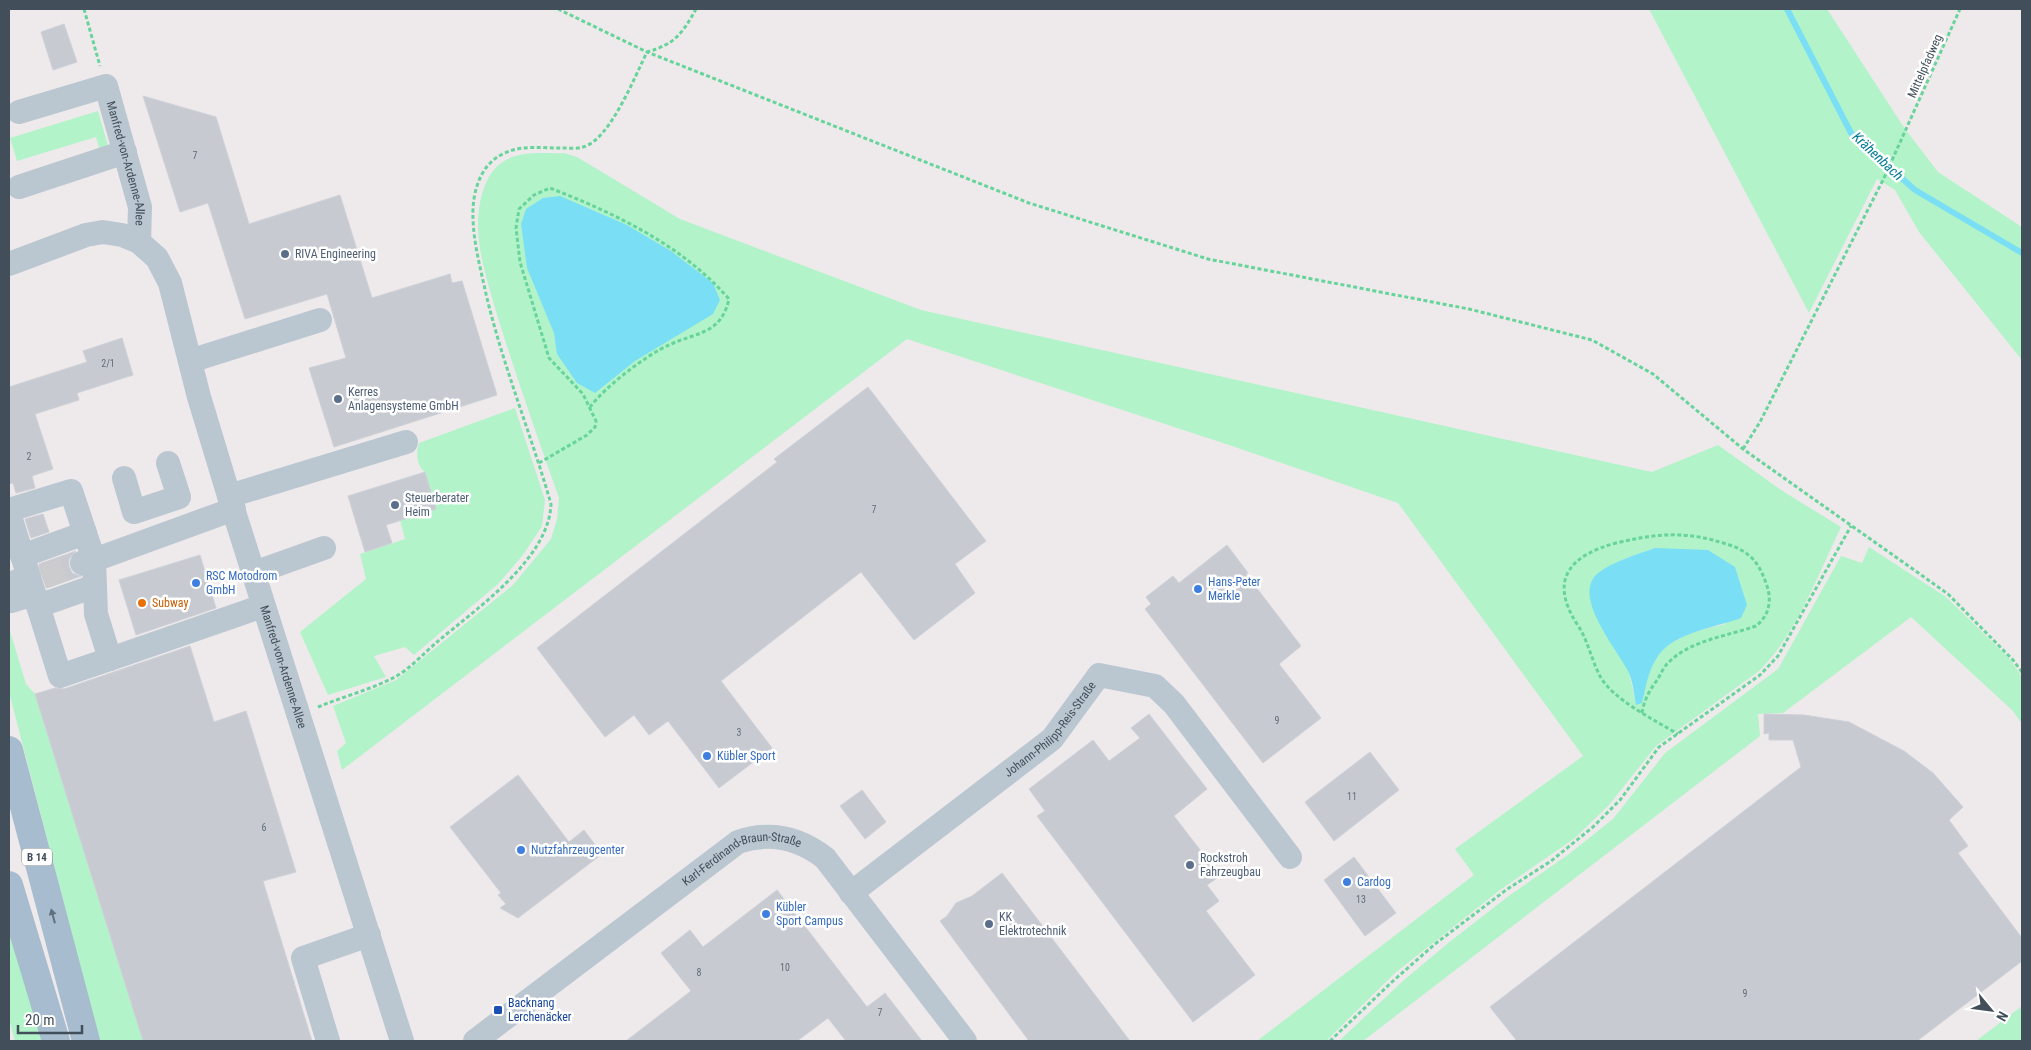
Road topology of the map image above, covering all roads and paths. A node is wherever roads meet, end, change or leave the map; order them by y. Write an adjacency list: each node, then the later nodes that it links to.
1 (84, 9): 6 (path)
2 (558, 9): 5 (path)
3 (696, 9): 5 (path)
4 (1960, 9): 16 (path, Mittelpfadweg)
5 (647, 52): 16 (path); 17 (path)
6 (106, 86): 7 (street); 8 (street, Manfred-von-Ardenne-Allee)
7 (19, 112)
8 (125, 152): 9 (street); 10 (street, Manfred-von-Ardenne-Allee)
9 (19, 188)
10 (139, 242): 11 (street, Manfred-von-Ardenne-Allee); 13 (street, Manfred-von-Ardenne-Allee)
11 (10, 263)
12 (320, 320): 13 (street)
13 (190, 361): 18 (street, Manfred-von-Ardenne-Allee)
14 (590, 407): 14 (path); 17 (path)
15 (406, 442): 18 (street)
16 (1743, 449): 21 (path)
17 (539, 463): 32 (path)
18 (231, 503): 22 (street); 26 (street, Manfred-von-Ardenne-Allee)
19 (156, 505): 19 (street); 22 (street)
20 (80, 519): 24 (street); 24 (street); 25 (street)
21 (1851, 526): 30 (path); 33 (path)
22 (166, 533): 25 (street)
23 (324, 548): 26 (street)
24 (19, 561): 27 (street); 29 (street)
25 (88, 562): 27 (street)
26 (254, 573): 28 (street, Manfred-von-Ardenne-Allee)
27 (95, 586): 29 (street)
28 (263, 606): 29 (street); 32 (street, Manfred-von-Ardenne-Allee)
29 (110, 659)
30 (2022, 672)
31 (1642, 713): 31 (path); 33 (path)
32 (298, 714): 38 (street, Manfred-von-Ardenne-Allee)
33 (1678, 734): 45 (path)
34 (9, 750): 40 (main road, B 14, one-way to 34)
35 (1290, 857): 37 (street, Johann-Philipp-Reis-Straße)
36 (9, 885): 39 (main road)
37 (851, 893): 43 (street, Karl-Ferdinand-Braun-Straße); 44 (street, Karl-Ferdinand-Braun-Straße)
38 (368, 935): 41 (street); 42 (street, Manfred-von-Ardenne-Allee)
39 (56, 1041)
40 (86, 1041)
41 (328, 1041)
42 (402, 1041)
43 (475, 1041)
44 (965, 1041)
45 (1330, 1041)

